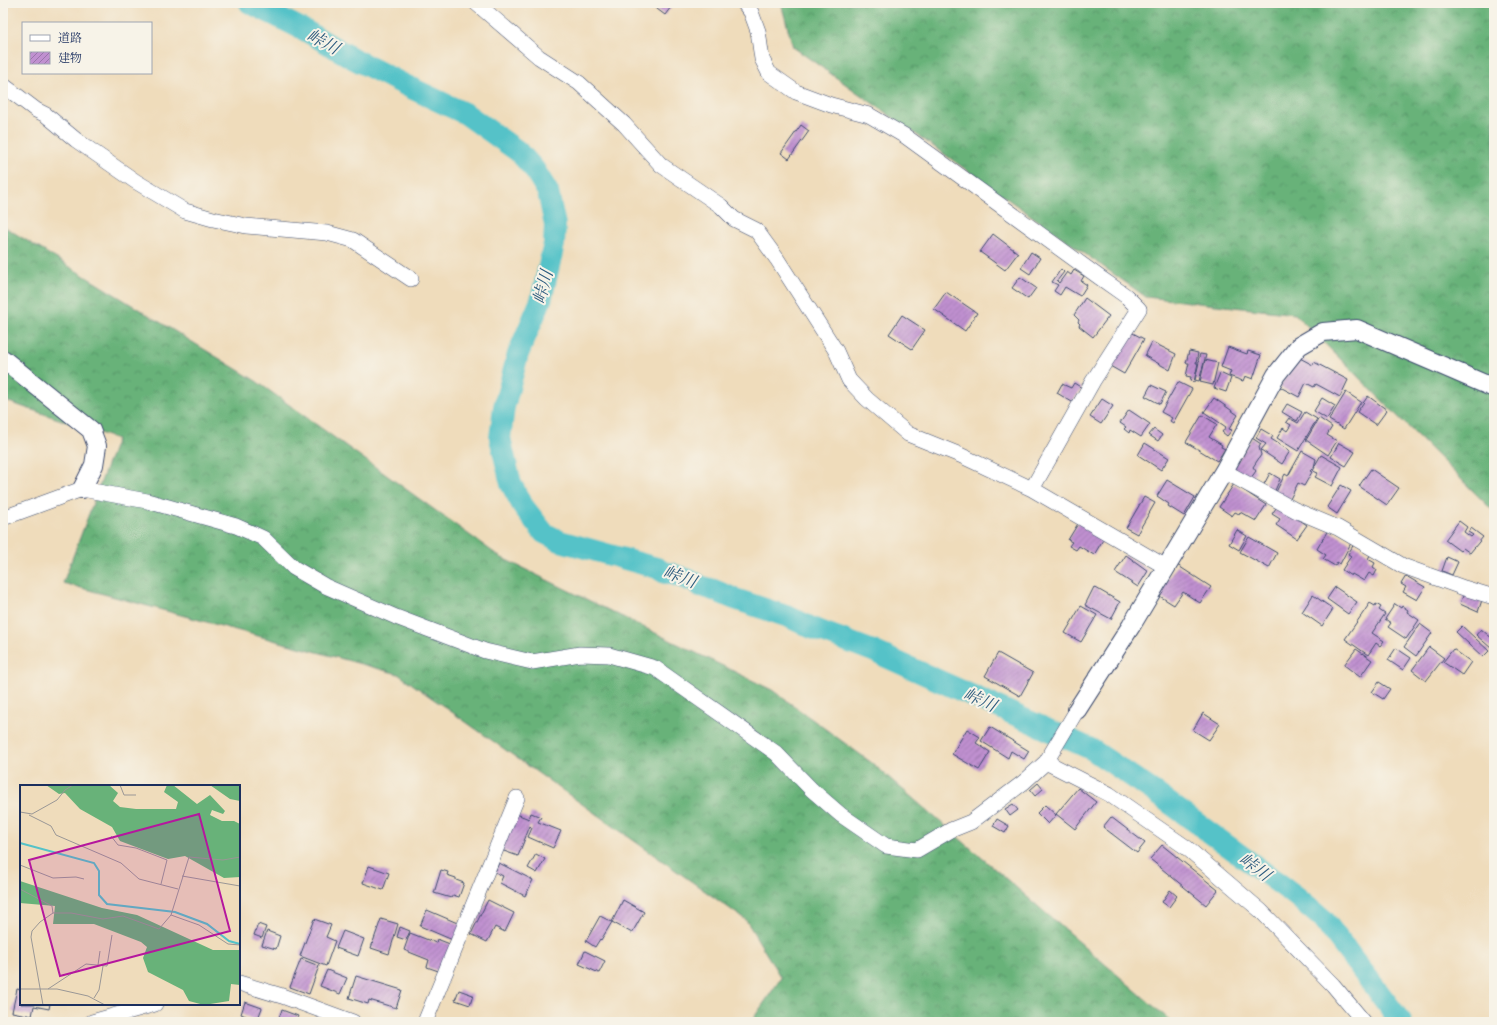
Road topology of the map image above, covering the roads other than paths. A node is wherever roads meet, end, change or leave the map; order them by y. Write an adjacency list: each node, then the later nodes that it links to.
1 (476, 3): 9 (street)
2 (744, 3): 9 (street)
3 (3, 85): 4 (street)
4 (411, 278)
5 (3, 359): 8 (street)
6 (1494, 388): 7 (street)
7 (1224, 471): 11 (street); 12 (street)
8 (82, 489): 10 (street); 14 (street)
9 (1032, 489): 11 (street)
10 (3, 518)
11 (1166, 567): 13 (street)
12 (1494, 597)
13 (1077, 710): 14 (street)
14 (1046, 762): 21 (street)
15 (517, 798): 20 (street)
16 (240, 983): 19 (street)
17 (152, 1005): 18 (street)
18 (92, 1022)
19 (352, 1022)
20 (425, 1022)
21 (1364, 1022)

